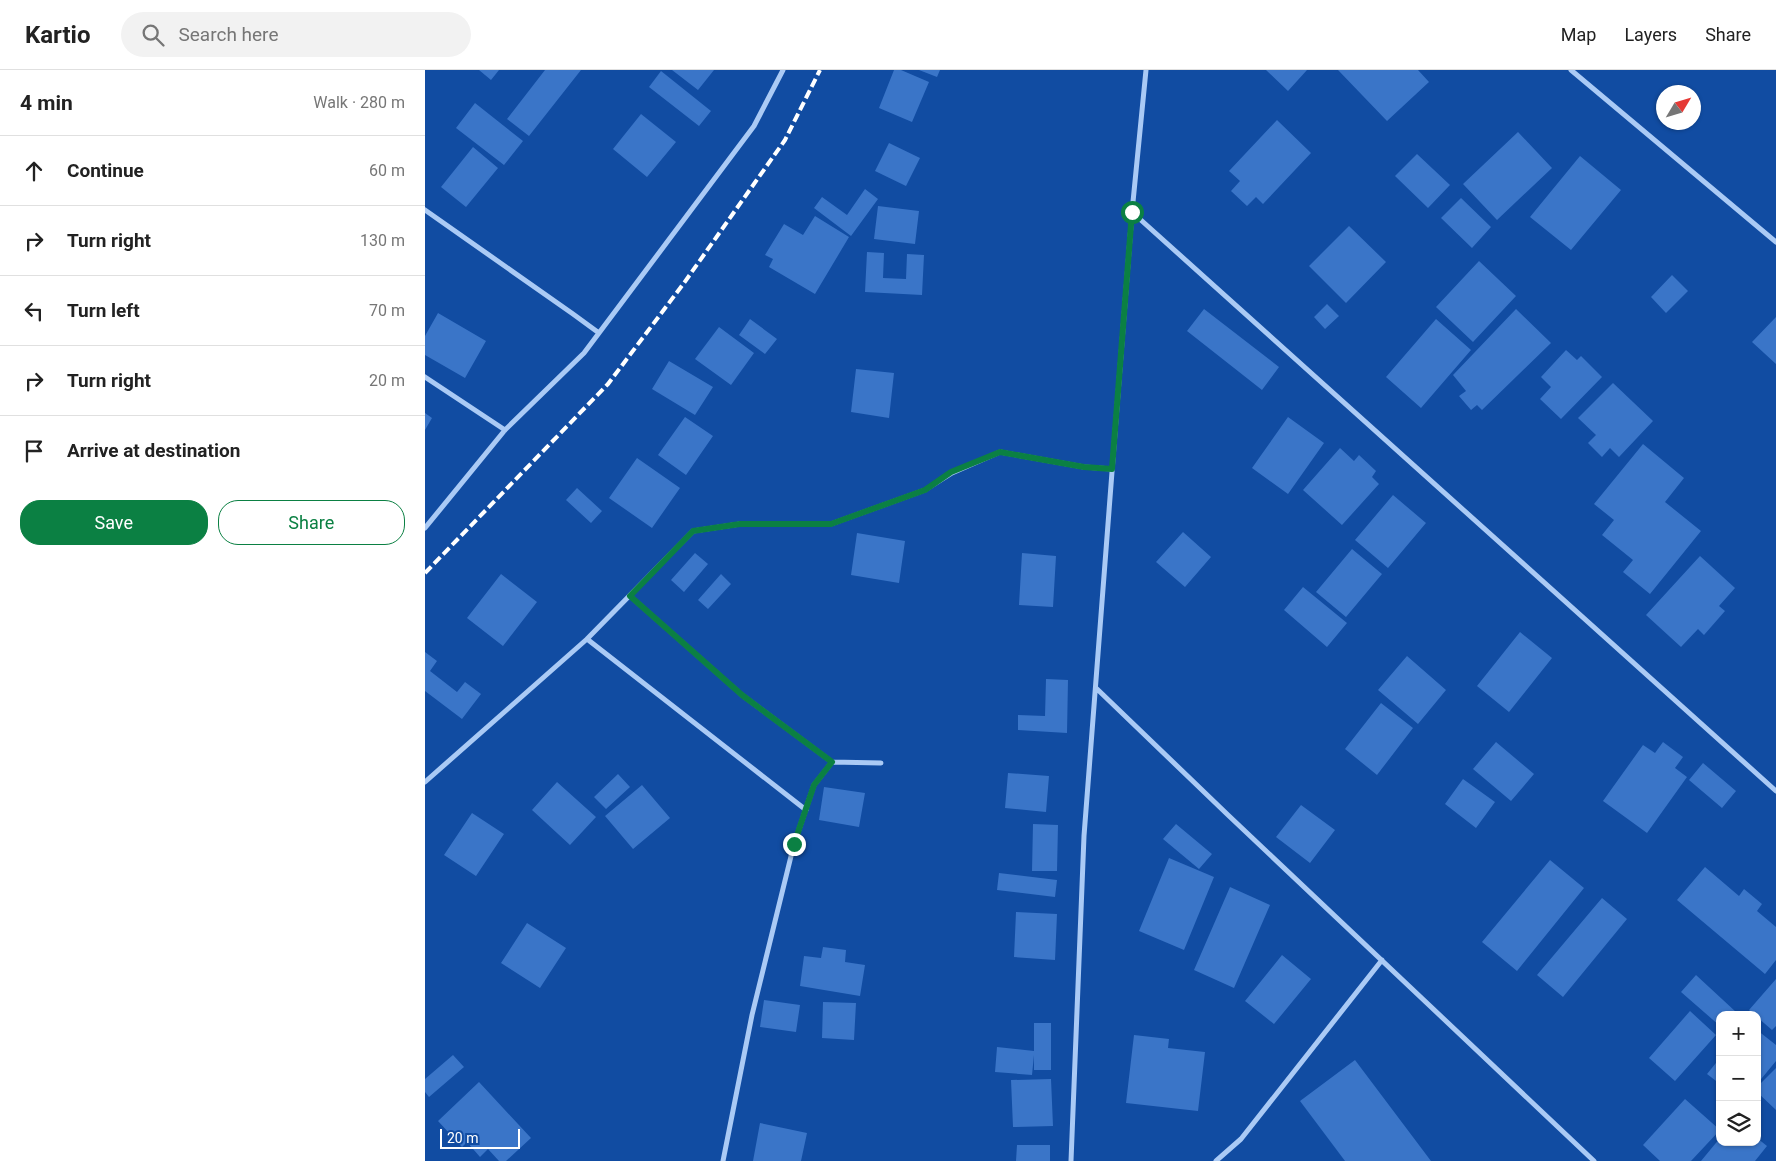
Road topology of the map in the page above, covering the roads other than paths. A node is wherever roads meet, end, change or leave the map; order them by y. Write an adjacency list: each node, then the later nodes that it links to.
1 (783, 70): 7 (street)
2 (1146, 70): 5 (street)
3 (1571, 70): 6 (street)
4 (425, 210): 7 (street)
5 (1132, 212): 10 (street); 18 (street)
6 (1776, 242)
7 (599, 333): 9 (street)
8 (425, 377): 9 (street)
9 (505, 430): 11 (street)
10 (1112, 469): 12 (street); 14 (street)
11 (425, 528)
12 (630, 596): 13 (street); 15 (street)
13 (587, 639): 17 (street); 19 (street)
14 (1095, 688): 20 (street); 23 (street)
15 (832, 762): 16 (street); 19 (street)
16 (881, 763)
17 (425, 782)
18 (1776, 791)
19 (806, 810): 21 (street)
20 (1381, 960): 24 (street); 25 (street)
21 (724, 1159): 22 (street)
22 (717, 1161)
23 (1071, 1161)
24 (1216, 1161)
25 (1594, 1161)

